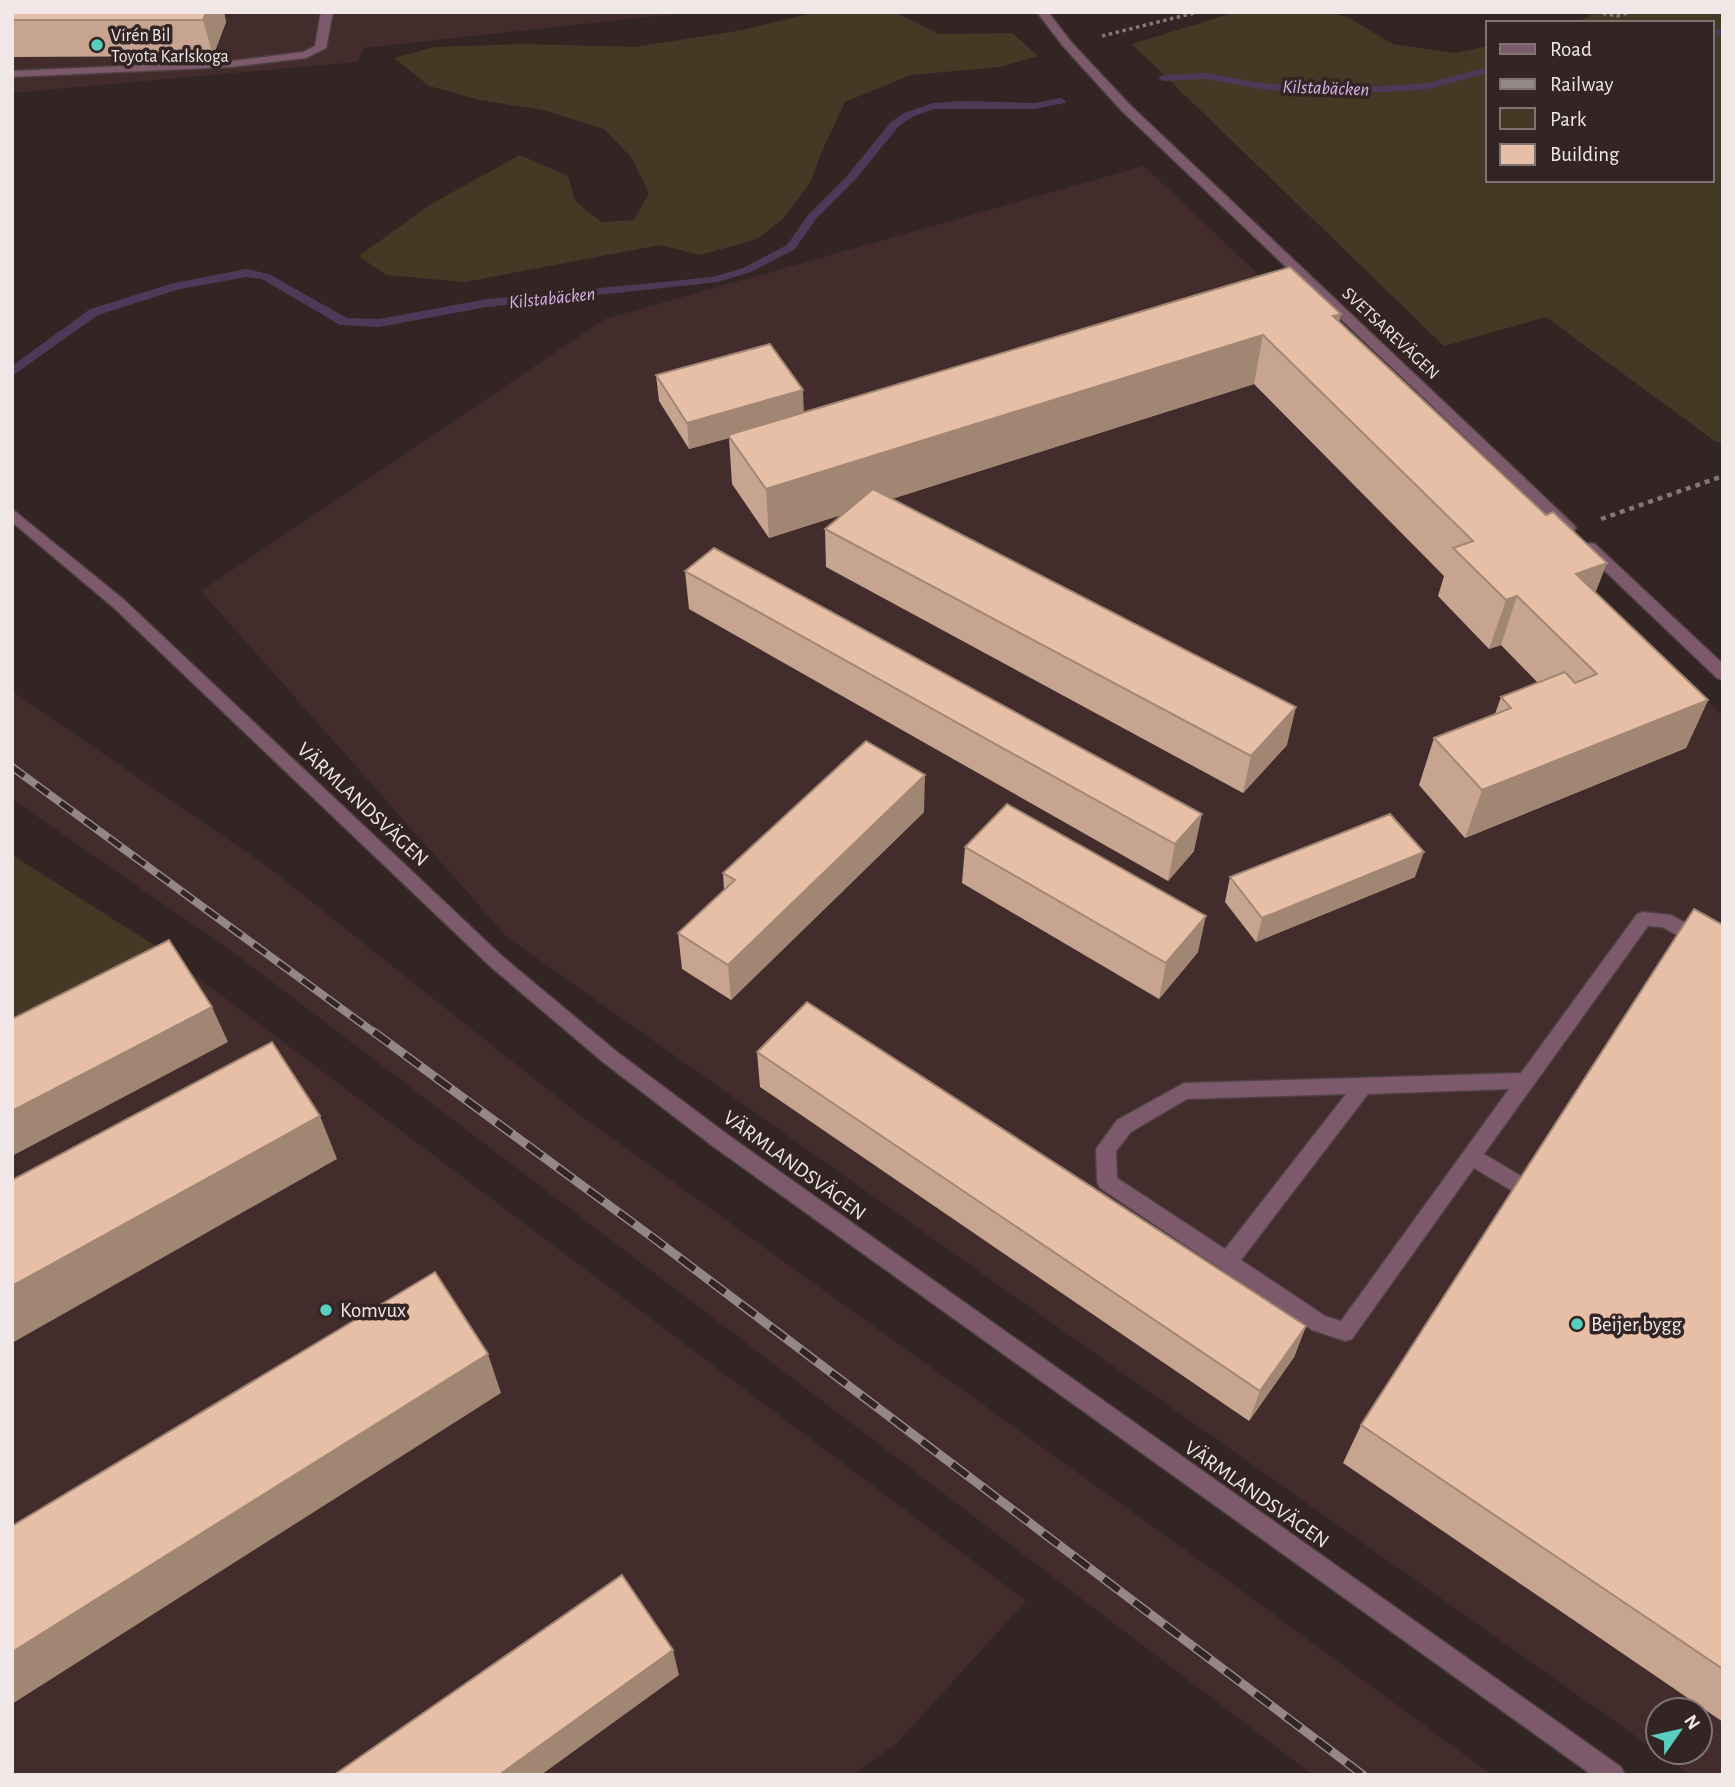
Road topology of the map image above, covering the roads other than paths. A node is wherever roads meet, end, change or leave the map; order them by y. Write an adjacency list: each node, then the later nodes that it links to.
1 (327, 12): 3 (street)
2 (1042, 12): 5 (street, SVETSAREVÄGEN)
3 (12, 74)
4 (15, 519): 12 (street, VÄRMLANDSVÄGEN)
5 (1723, 674)
6 (1723, 952): 7 (street)
7 (1526, 1081): 8 (street); 9 (street)
8 (1363, 1086): 11 (street); 11 (street)
9 (1471, 1156): 10 (street); 11 (street)
10 (1552, 1205)
11 (1227, 1262)
12 (1613, 1775)

